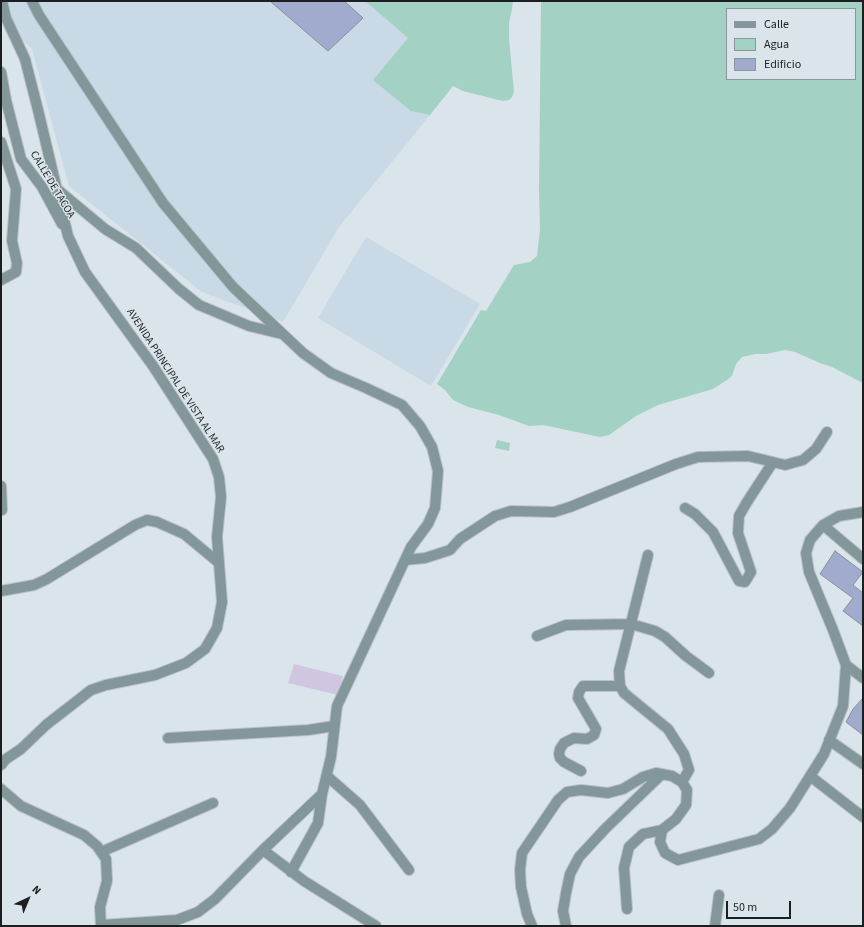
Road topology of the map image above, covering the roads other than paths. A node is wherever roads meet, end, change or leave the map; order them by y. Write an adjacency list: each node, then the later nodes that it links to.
1 (2, 1): 6 (street, AVENIDA PRINCIPAL DE VISTA AL MAR)
2 (32, 1): 9 (street)
3 (1, 72): 4 (street, CALLE DE TACOA)
4 (3, 104): 7 (street, CALLE DE TACOA)
5 (1, 142): 8 (street)
6 (57, 189): 7 (street, AVENIDA PRINCIPAL DE VISTA AL MAR); 9 (street)
7 (68, 236): 20 (street, AVENIDA PRINCIPAL DE VISTA AL MAR)
8 (1, 280)
9 (282, 334): 19 (street)
10 (827, 432): 11 (street)
11 (773, 462): 13 (street); 19 (street)
12 (1, 486): 14 (street)
13 (685, 508)
14 (2, 510)
15 (863, 512): 16 (street)
16 (823, 525): 18 (street); 24 (street)
17 (648, 555): 22 (street)
18 (863, 559)
19 (405, 560): 28 (street)
20 (219, 563): 21 (street); 32 (street, AVENIDA PRINCIPAL DE VISTA AL MAR)
21 (1, 592)
22 (631, 624): 23 (street); 25 (street); 27 (street)
23 (538, 636)
24 (846, 666): 26 (street); 30 (street)
25 (709, 673)
26 (863, 678)
27 (620, 686): 33 (street); 37 (street)
28 (334, 726): 29 (street); 35 (street)
29 (168, 738)
30 (829, 740): 31 (street); 36 (street)
31 (863, 764)
32 (1, 765)
33 (581, 771)
34 (662, 774): 37 (street); 51 (street); 52 (street)
35 (326, 776): 39 (street); 45 (street)
36 (810, 776): 41 (street); 42 (street)
37 (682, 782): 42 (street)
38 (1, 788): 44 (street)
39 (322, 794): 43 (street); 46 (street)
40 (214, 803): 44 (street)
41 (863, 817)
42 (662, 830): 48 (street)
43 (263, 850): 46 (street); 49 (street)
44 (101, 852): 49 (street)
45 (409, 870)
46 (291, 872): 50 (street)
47 (719, 895): 53 (street)
48 (627, 909)
49 (101, 925)
50 (376, 926)
51 (532, 926)
52 (566, 926)
53 (715, 926)

